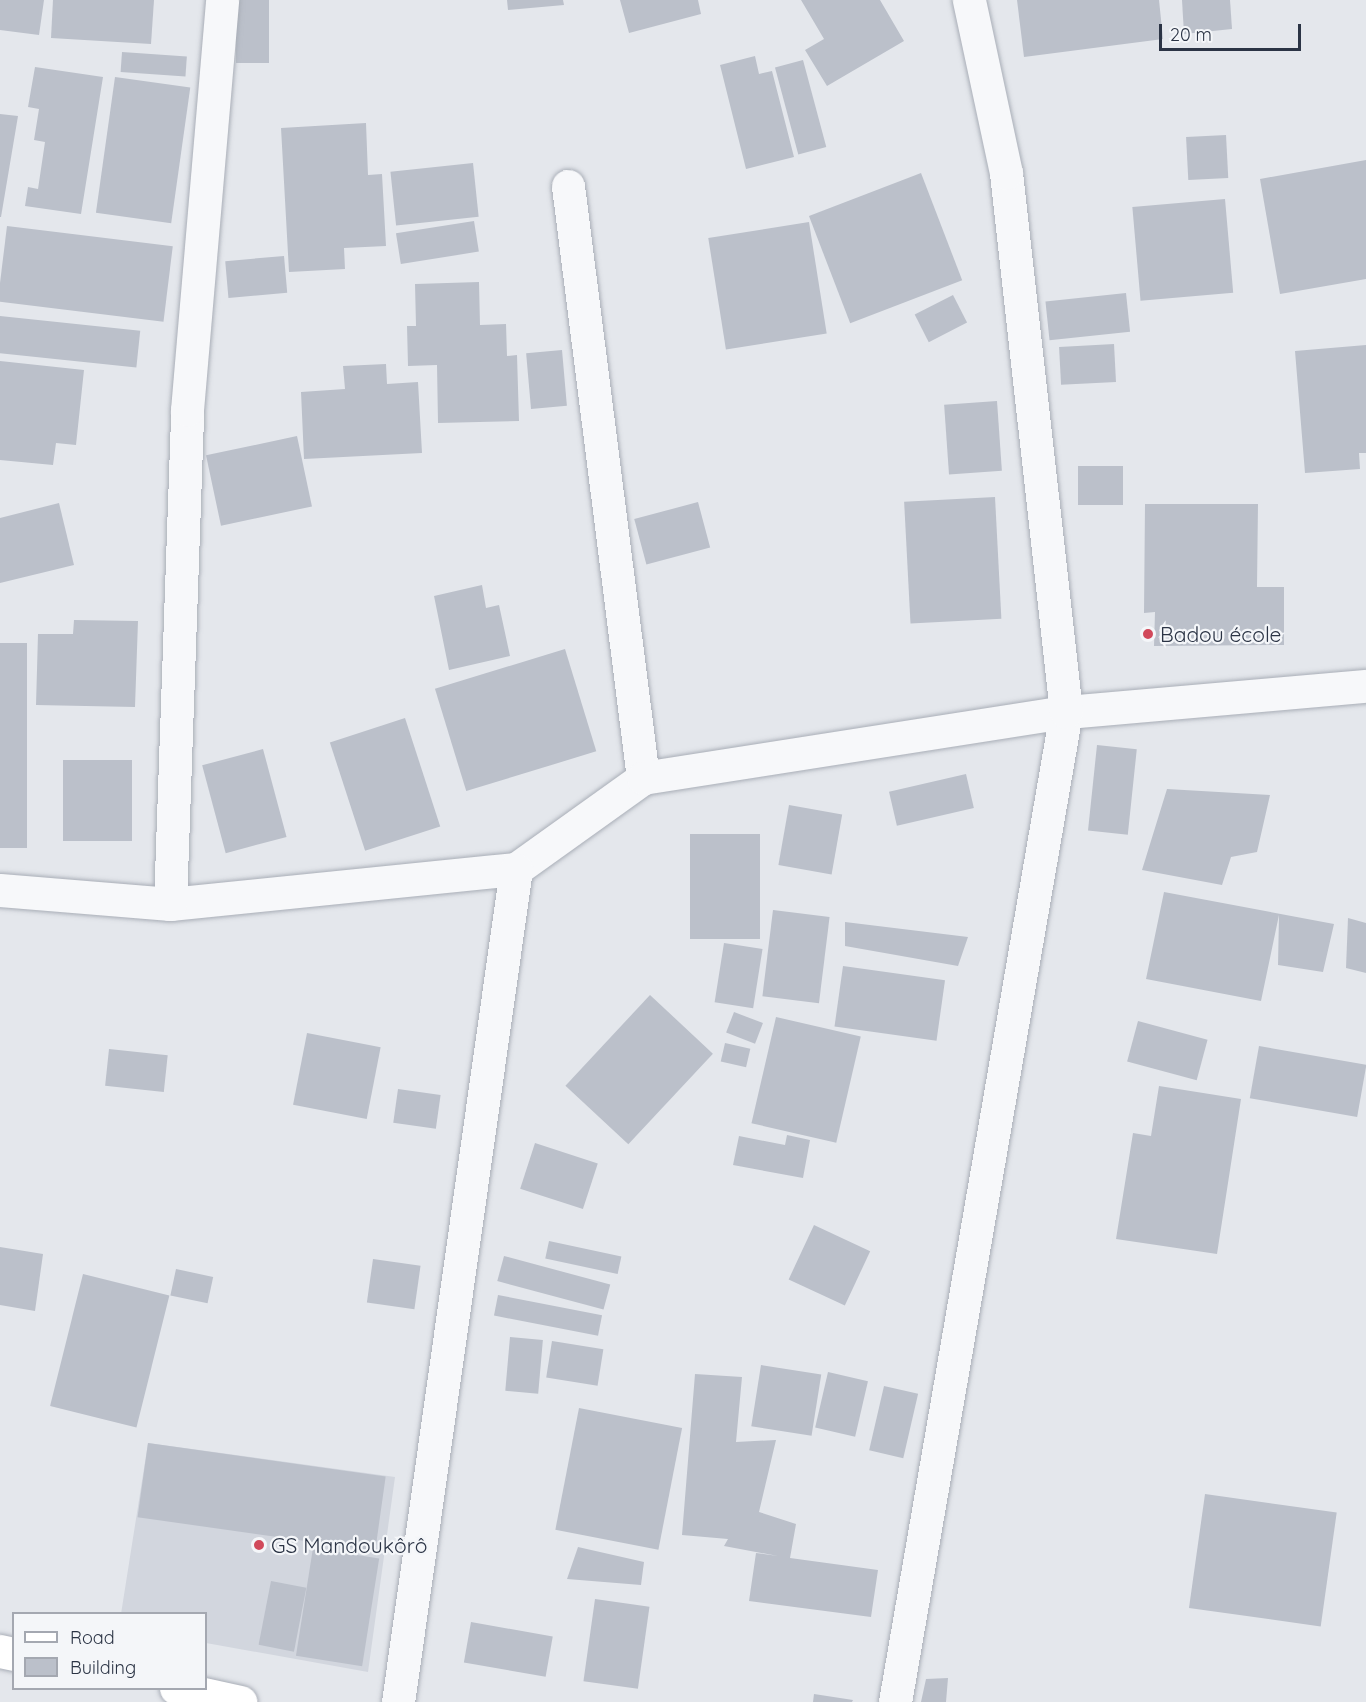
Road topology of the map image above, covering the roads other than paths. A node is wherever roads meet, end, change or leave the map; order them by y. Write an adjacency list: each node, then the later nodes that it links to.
1 (222, 0): 9 (street)
2 (969, 0): 5 (street)
3 (568, 186): 6 (street)
4 (1366, 686): 5 (street)
5 (1066, 712): 6 (street); 13 (street)
6 (643, 778): 7 (street)
7 (516, 869): 9 (street); 12 (street)
8 (0, 890): 9 (street)
9 (170, 904)
10 (181, 1690): 11 (street)
11 (240, 1702)
12 (398, 1702)
13 (895, 1702)

